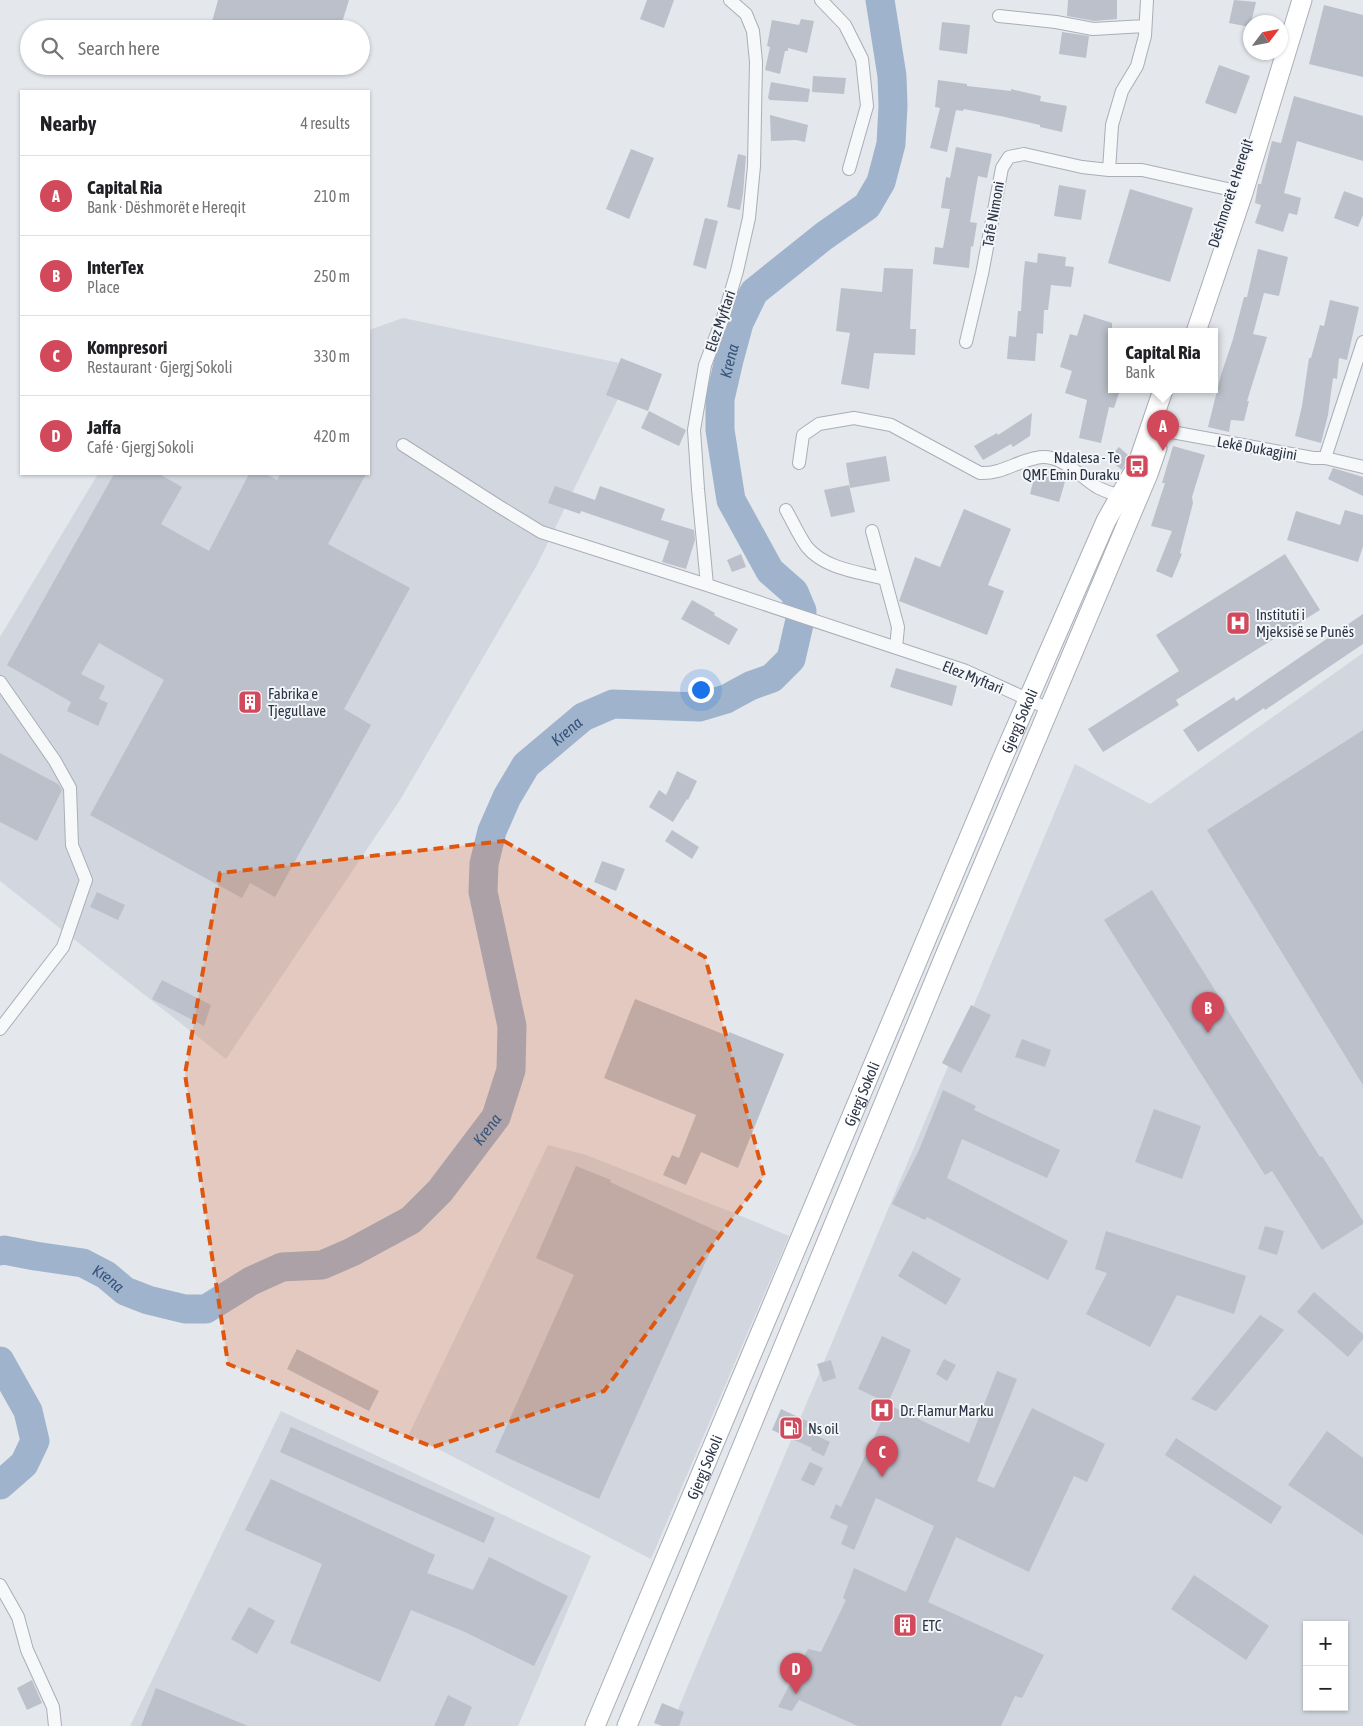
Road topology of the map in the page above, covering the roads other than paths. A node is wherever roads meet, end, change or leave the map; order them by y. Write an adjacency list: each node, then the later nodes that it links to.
1 (730, 0): 29 (street, Elez Myftari)
2 (821, 0): 10 (street)
3 (1146, 0): 8 (street)
4 (1291, 0): 6 (main road)
5 (1302, 0): 14 (main road)
6 (1286, 15)
7 (999, 16): 8 (street)
8 (1145, 26): 11 (street)
9 (1273, 60): 12 (main road, Dëshmorët e Hereqit)
10 (849, 170)
11 (1109, 170): 12 (street, Tafë Nimoni); 15 (street, Tafë Nimoni)
12 (1232, 190): 13 (main road, Dëshmorët e Hereqit)
13 (1184, 328)
14 (1197, 328)
15 (966, 342)
16 (1363, 342): 21 (street)
17 (1162, 393): 19 (main road)
18 (1174, 393): 19 (main road)
19 (1156, 429): 21 (street, Lekë Dukagjini); 24 (main road)
20 (403, 445): 29 (street)
21 (1325, 458): 23 (street, Lekë Dukagjini)
22 (799, 463): 25 (street)
23 (1363, 467)
24 (1143, 470): 25 (main road, Gjergj Sokoli); 33 (main road, Gjergj Sokoli)
25 (1119, 496): 32 (main road, Gjergj Sokoli)
26 (786, 510): 28 (street)
27 (872, 531): 28 (street)
28 (884, 579): 30 (street)
29 (707, 585): 30 (street, Elez Myftari)
30 (896, 648): 32 (street, Elez Myftari)
31 (0, 682): 34 (street)
32 (1028, 700): 33 (street, Elez Myftari); 37 (main road, Gjergj Sokoli)
33 (1049, 709): 38 (main road, Gjergj Sokoli)
34 (0, 1029)
35 (0, 1585): 36 (street)
36 (55, 1726)
37 (595, 1726)
38 (627, 1726)

